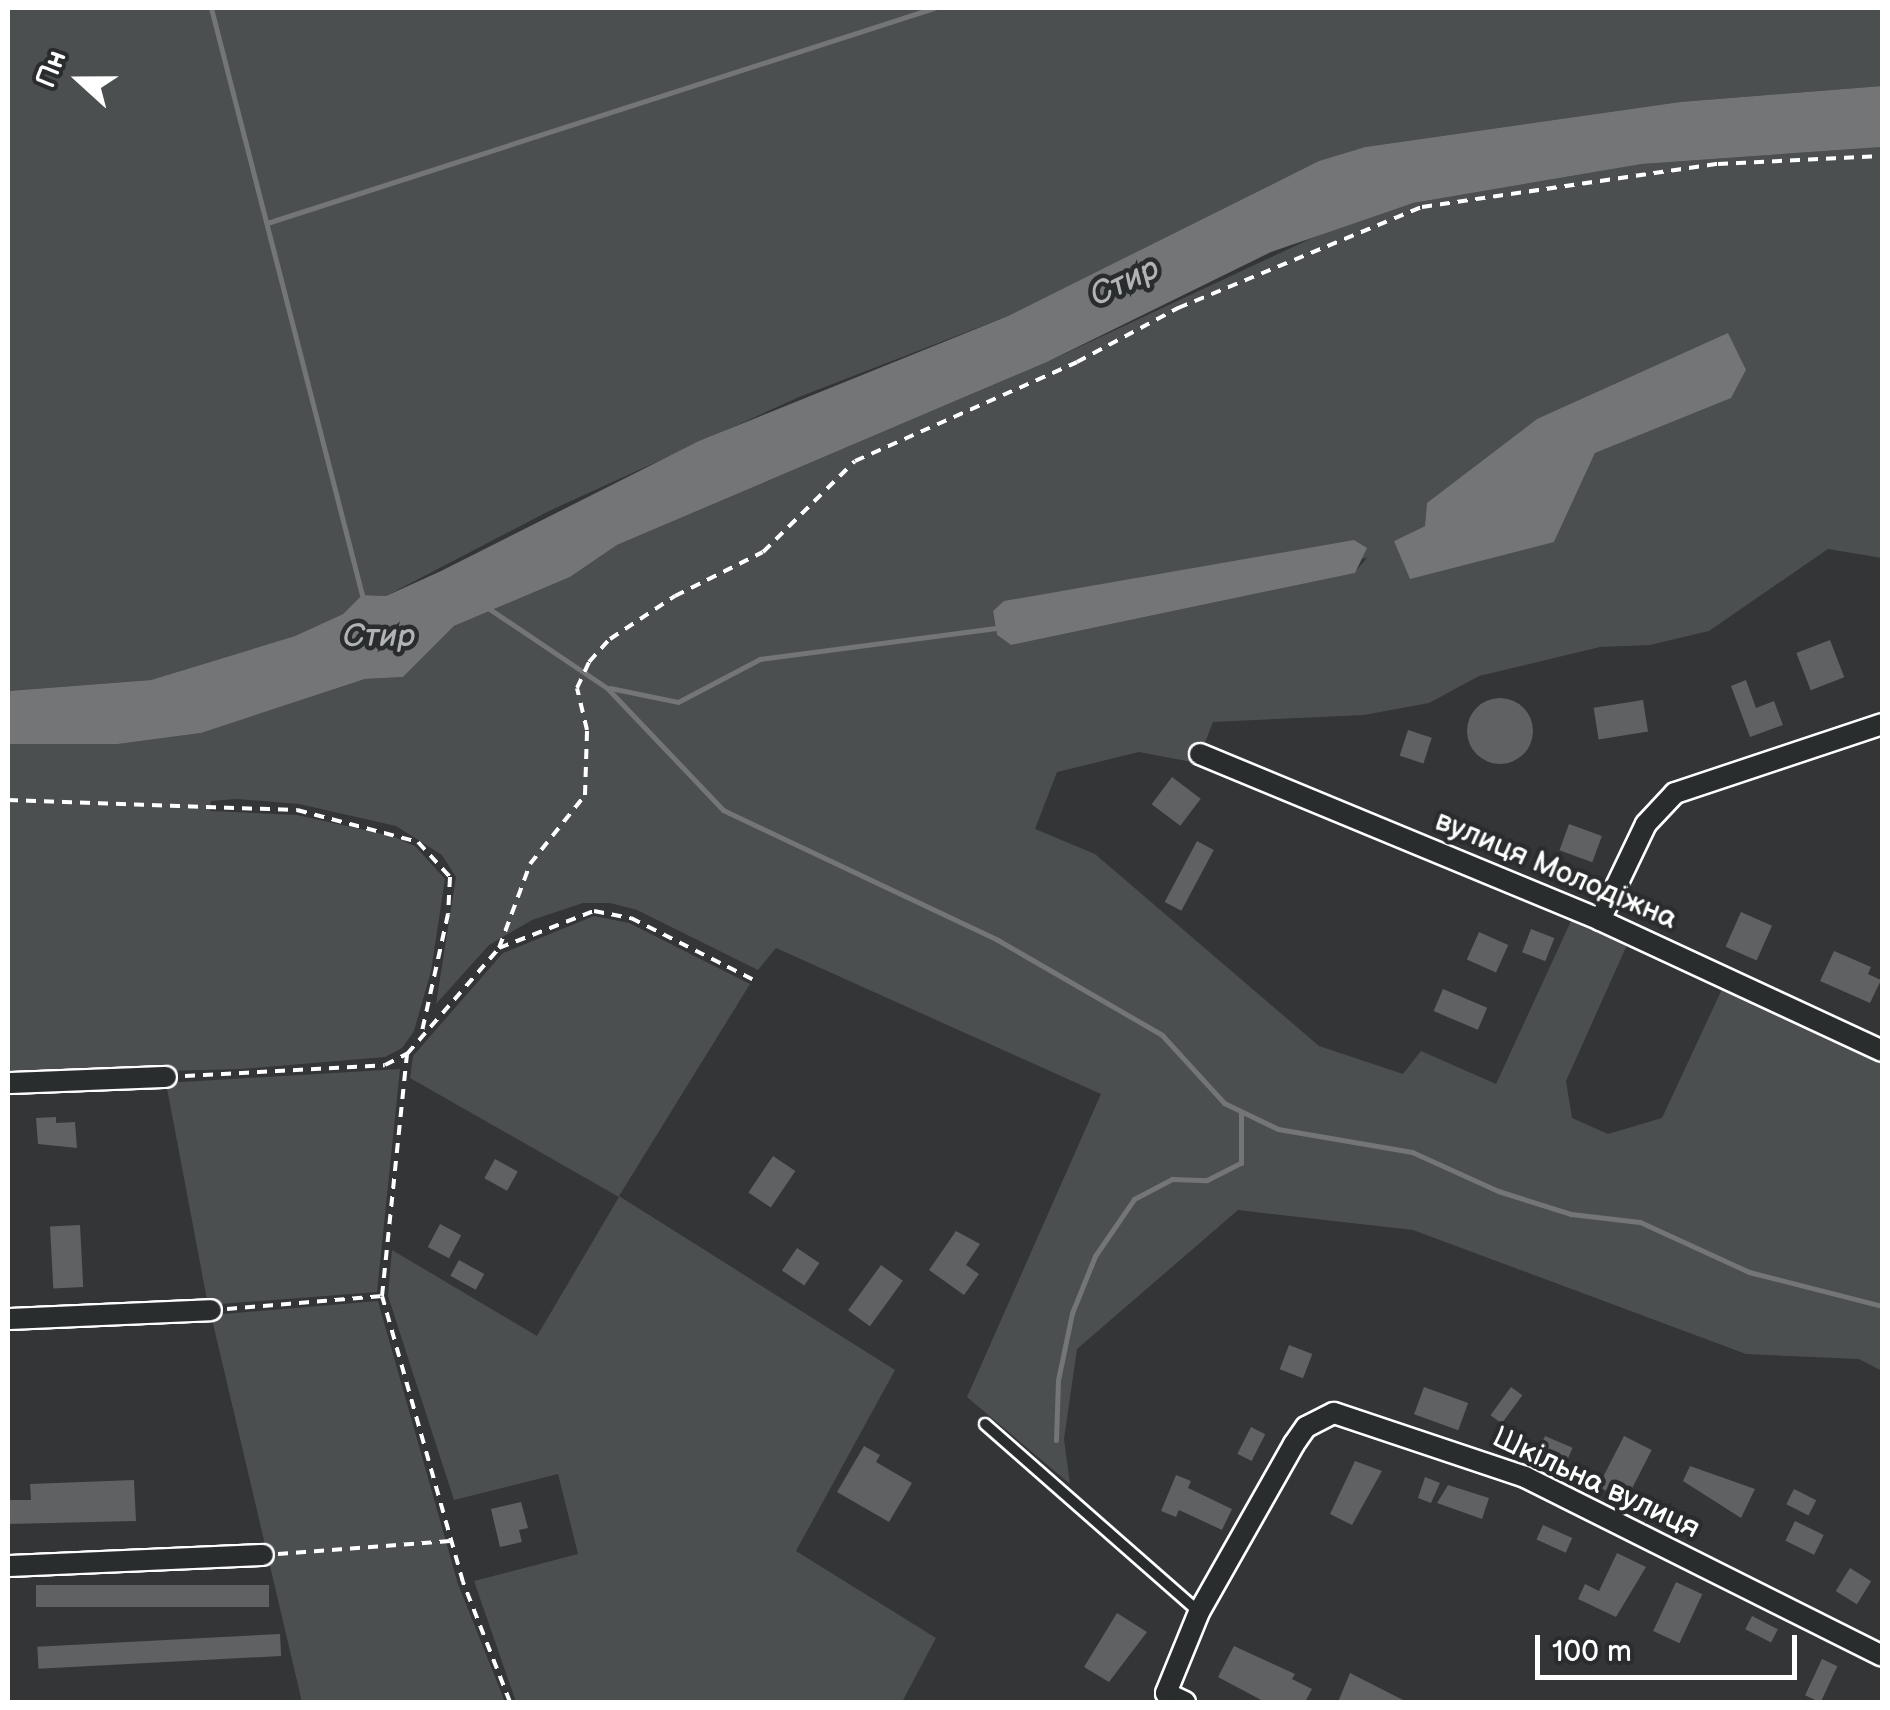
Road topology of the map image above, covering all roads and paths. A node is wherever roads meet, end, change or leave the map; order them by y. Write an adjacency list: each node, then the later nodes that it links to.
1 (1882, 156): 6 (path)
2 (1880, 728): 5 (street)
3 (1200, 754): 5 (street, вулиця Молодіжна)
4 (8, 800): 8 (path)
5 (1600, 920): 9 (street, вулиця Молодіжна)
6 (500, 948): 7 (path); 8 (path)
7 (752, 979)
8 (421, 1036): 10 (path)
9 (1882, 1051)
10 (407, 1054): 11 (path); 13 (path)
11 (166, 1077): 12 (street)
12 (8, 1083)
13 (382, 1296): 14 (path); 17 (path)
14 (211, 1310): 15 (street)
15 (8, 1319)
16 (985, 1424): 20 (lane)
17 (452, 1541): 18 (path); 22 (path)
18 (264, 1555): 19 (street)
19 (8, 1566)
20 (1199, 1612): 21 (street, Шкільна вулиця); 23 (street)
21 (1882, 1656)
22 (510, 1702)
23 (1185, 1702)

